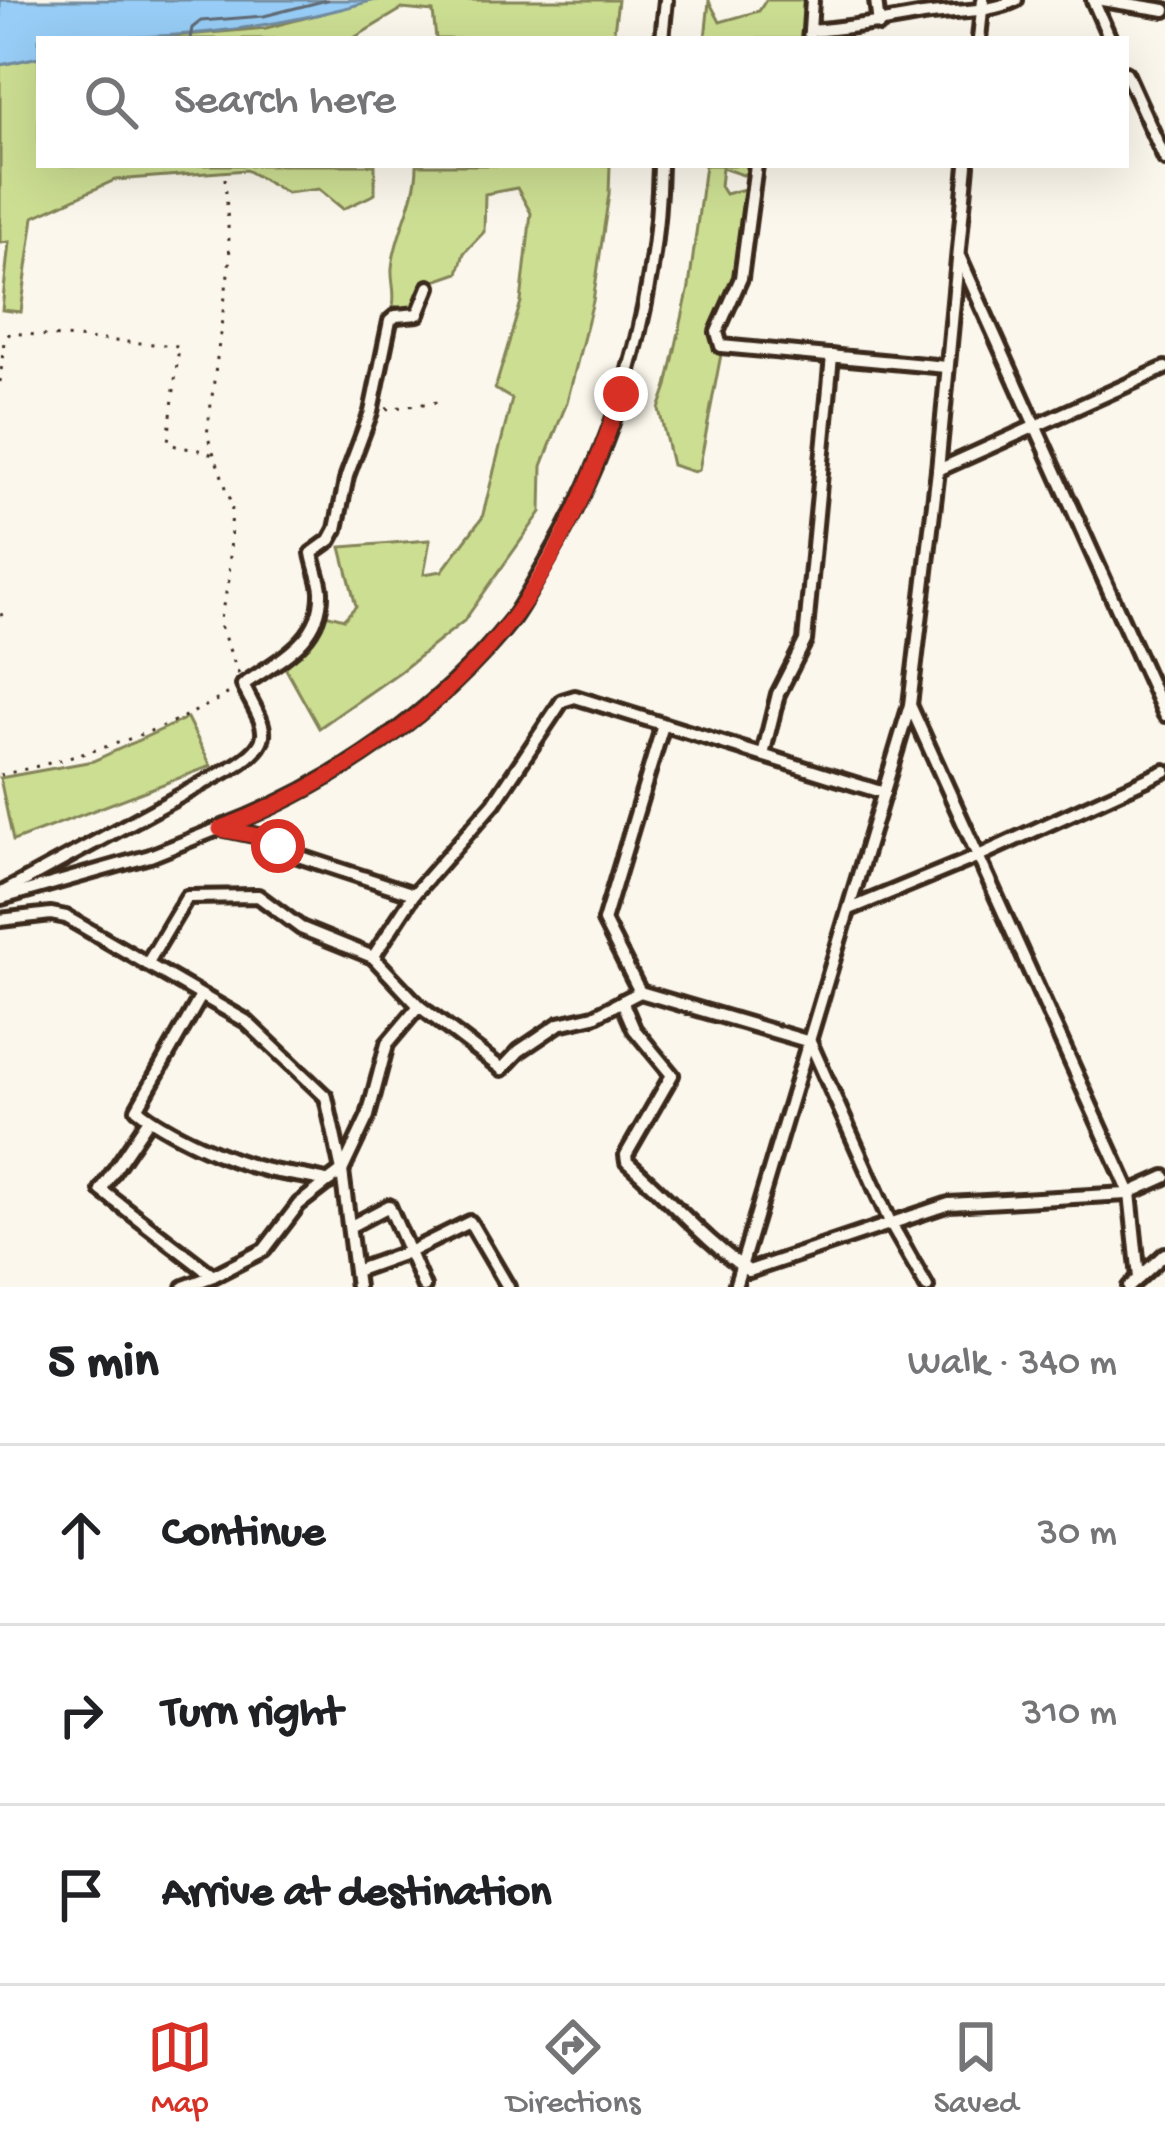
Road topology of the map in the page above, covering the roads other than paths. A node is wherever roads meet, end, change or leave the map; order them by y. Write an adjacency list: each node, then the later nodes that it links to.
1 (666, 0): 10 (street)
2 (812, 0): 9 (street)
3 (876, 0): 8 (street)
4 (1016, 0): 6 (street)
5 (1097, 0): 7 (street); 12 (street)
6 (982, 5): 8 (street); 11 (street)
7 (1165, 10)
8 (879, 26): 9 (street)
9 (810, 35)
10 (662, 36)
11 (979, 36)
12 (1109, 36)
13 (1129, 81): 14 (street)
14 (1165, 159)
15 (660, 168): 31 (street)
16 (756, 168): 20 (street)
17 (968, 168): 18 (street)
18 (959, 256): 21 (street); 23 (street)
19 (429, 286): 34 (street)
20 (832, 356): 21 (street); 28 (street)
21 (946, 368): 24 (street)
22 (1165, 368): 23 (street)
23 (1036, 426): 24 (street); 26 (street)
24 (938, 470): 25 (street)
25 (910, 705): 30 (street); 32 (street)
26 (1165, 715)
27 (663, 725): 28 (street); 33 (street); 39 (street)
28 (764, 755): 30 (street)
29 (1165, 771): 32 (street)
30 (884, 793): 35 (street)
31 (220, 829): 33 (street); 34 (street)
32 (979, 856): 35 (street); 48 (street)
33 (414, 894): 37 (street)
34 (0, 897)
35 (850, 909): 43 (street)
36 (0, 920): 38 (street)
37 (373, 957): 38 (street); 42 (street)
38 (147, 964): 40 (street)
39 (640, 992): 41 (street); 43 (street)
40 (202, 996): 44 (street); 45 (street)
41 (622, 1001): 42 (street); 53 (street)
42 (419, 1006): 45 (street)
43 (810, 1042): 49 (street); 53 (street)
44 (149, 1119): 47 (street); 55 (street)
45 (342, 1171): 47 (street); 50 (street)
46 (1165, 1177): 48 (street)
47 (329, 1181): 55 (street)
48 (1130, 1193): 49 (street); 56 (street)
49 (890, 1222): 53 (street); 57 (street)
50 (351, 1226): 51 (street); 54 (street)
51 (411, 1251): 54 (street); 60 (street); 61 (street)
52 (1165, 1254): 56 (street)
53 (742, 1267): 62 (street)
54 (355, 1271): 59 (street)
55 (213, 1276): 58 (street)
56 (1139, 1277): 63 (street)
57 (924, 1286)
58 (184, 1287)
59 (357, 1287)
60 (424, 1287)
61 (508, 1287)
62 (735, 1287)
63 (1129, 1287)

